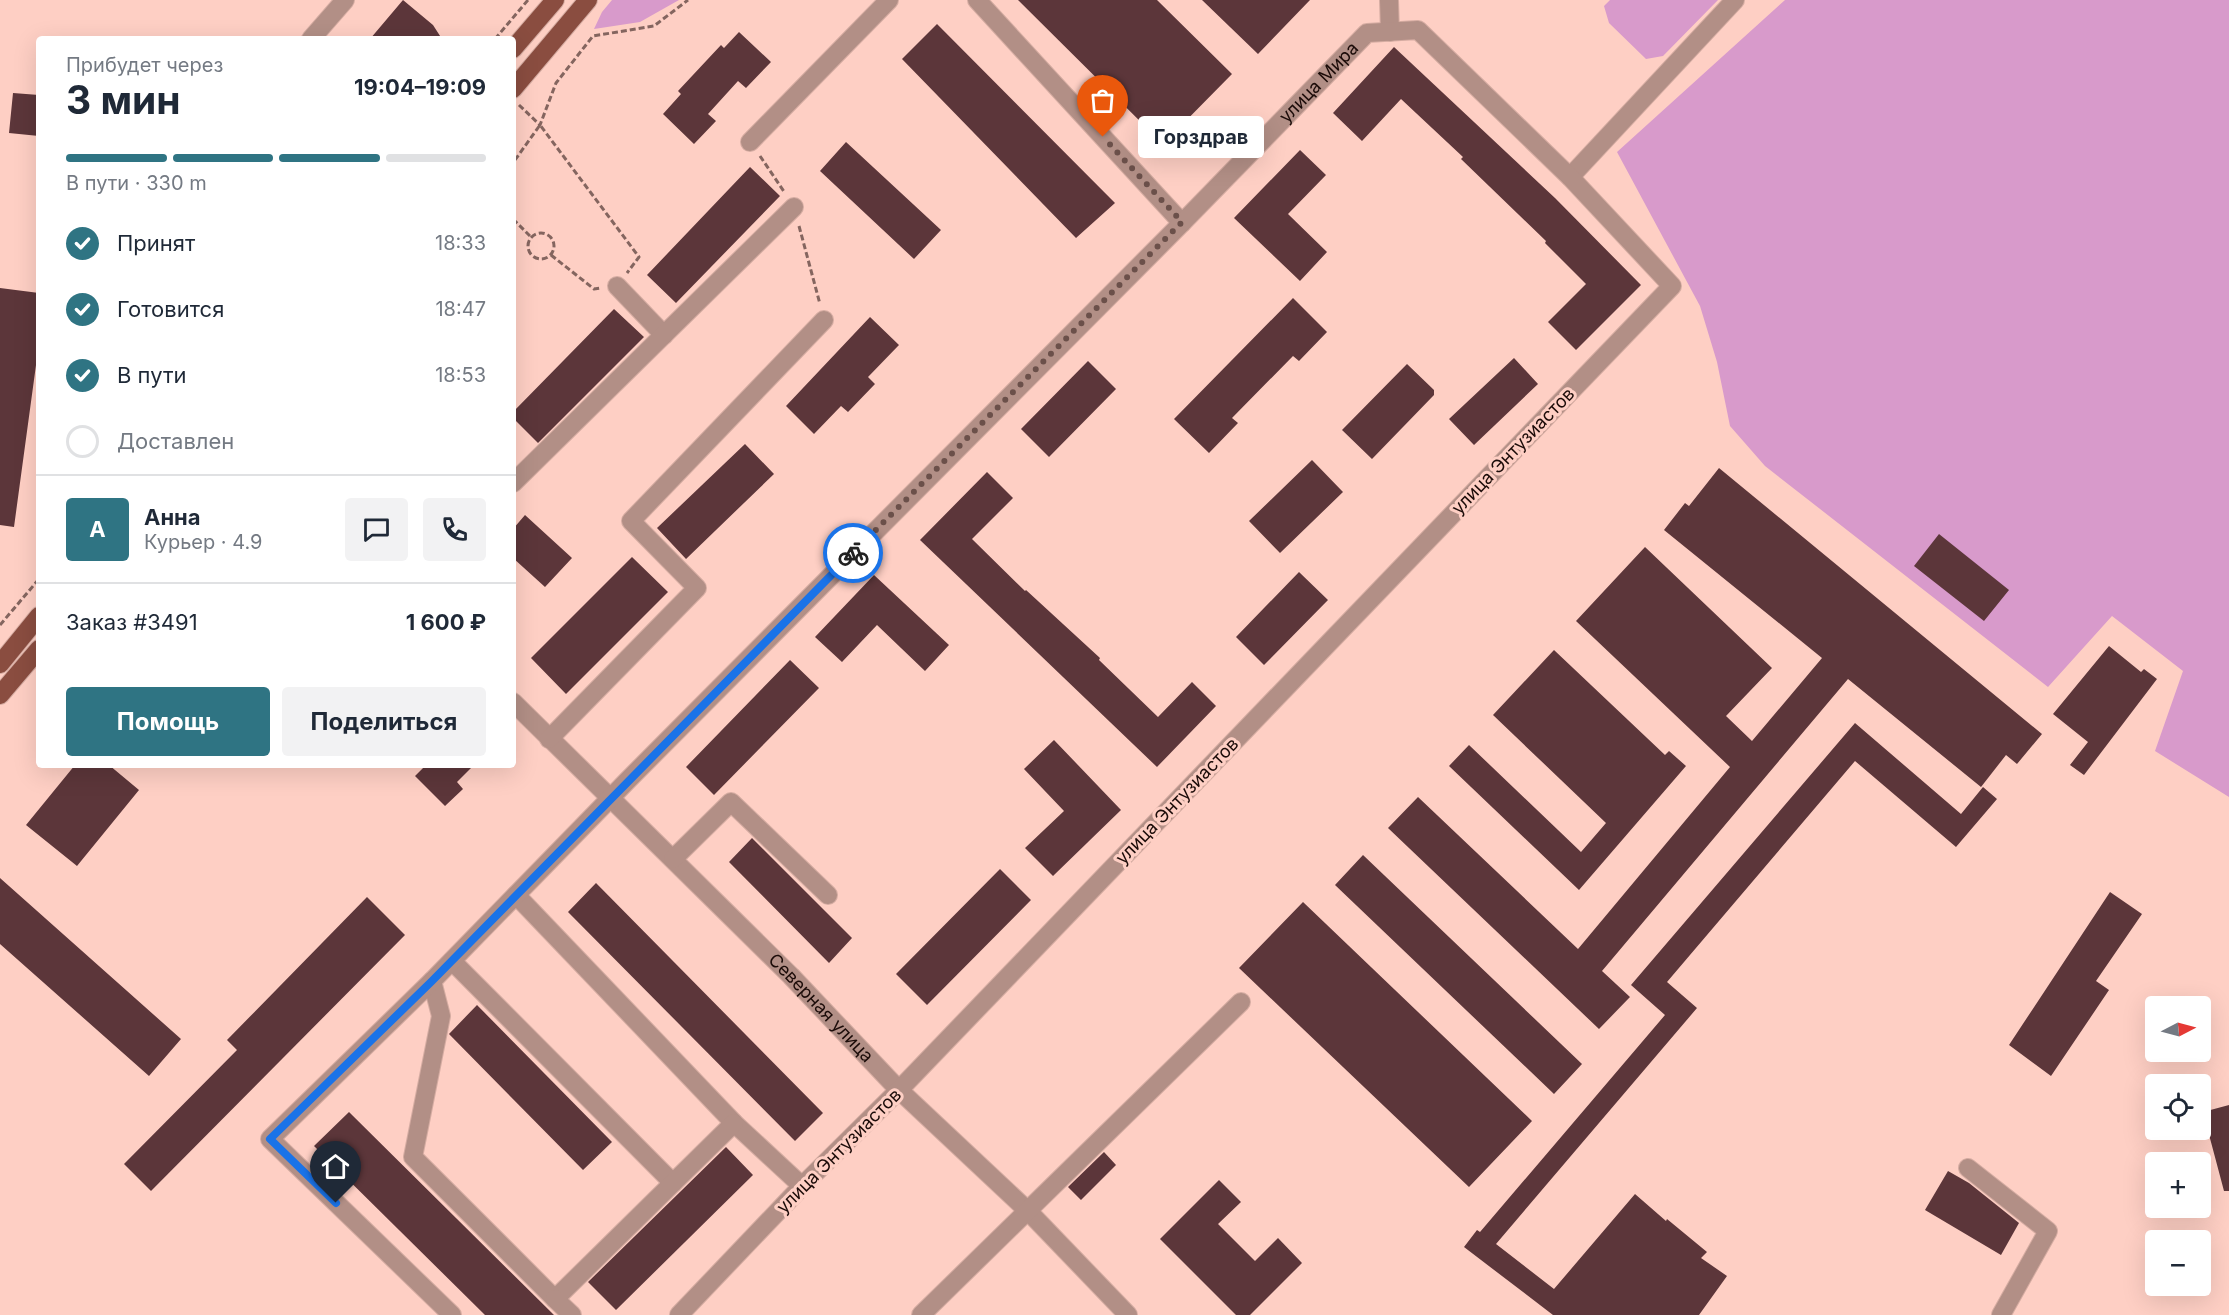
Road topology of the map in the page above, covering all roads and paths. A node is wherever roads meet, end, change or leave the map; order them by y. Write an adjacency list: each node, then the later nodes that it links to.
1 (345, 0): 11 (street)
2 (528, 0): 12 (path)
3 (555, 0): 13 (main road)
4 (588, 0): 14 (main road)
5 (688, 0): 16 (path)
6 (889, 0): 17 (street)
7 (977, 0): 22 (street)
8 (1389, 0): 10 (street)
9 (1735, 0): 19 (street)
10 (1390, 32): 19 (street, улица Мира); 22 (street, улица Мира)
11 (314, 36)
12 (498, 36)
13 (516, 46)
14 (516, 85)
15 (516, 103): 16 (path)
16 (540, 125): 18 (path); 25 (path)
17 (750, 142): 20 (path)
18 (516, 158)
19 (1570, 177): 44 (street, улица Энтузиастов)
20 (794, 207): 26 (path); 27 (street)
21 (516, 222): 23 (path)
22 (1182, 222): 37 (street, улица Мира)
23 (532, 238): 24 (path); 24 (path)
24 (551, 255): 25 (path)
25 (617, 286): 27 (street)
26 (824, 320): 36 (street)
27 (664, 335): 28 (street)
28 (516, 480)
29 (36, 583): 31 (path)
30 (36, 620): 33 (main road)
31 (0, 625)
32 (36, 653): 34 (main road)
33 (0, 664)
34 (0, 695)
35 (516, 705): 36 (street, Северная улица)
36 (549, 739): 37 (street, Северная улица)
37 (611, 797): 38 (street, Северная улица); 39 (street, улица Мира)
38 (673, 859): 40 (street); 44 (street, Северная улица)
39 (516, 895): 41 (street, улица Мира); 45 (street)
40 (828, 895)
41 (452, 961): 42 (street, улица Мира); 47 (street)
42 (432, 981): 50 (street); 51 (street, улица Мира)
43 (1241, 1002): 49 (street)
44 (899, 1090): 48 (street, улица Энтузиастов); 49 (street, Северная улица)
45 (734, 1123): 47 (street); 48 (street)
46 (1968, 1168): 56 (street)
47 (673, 1183): 50 (street)
48 (802, 1185): 53 (street, улица Энтузиастов)
49 (1028, 1211): 54 (street); 55 (street, Северная улица)
50 (555, 1299): 52 (street)
51 (452, 1315)
52 (572, 1315)
53 (679, 1315)
54 (921, 1315)
55 (1128, 1315)
56 (2001, 1315)

